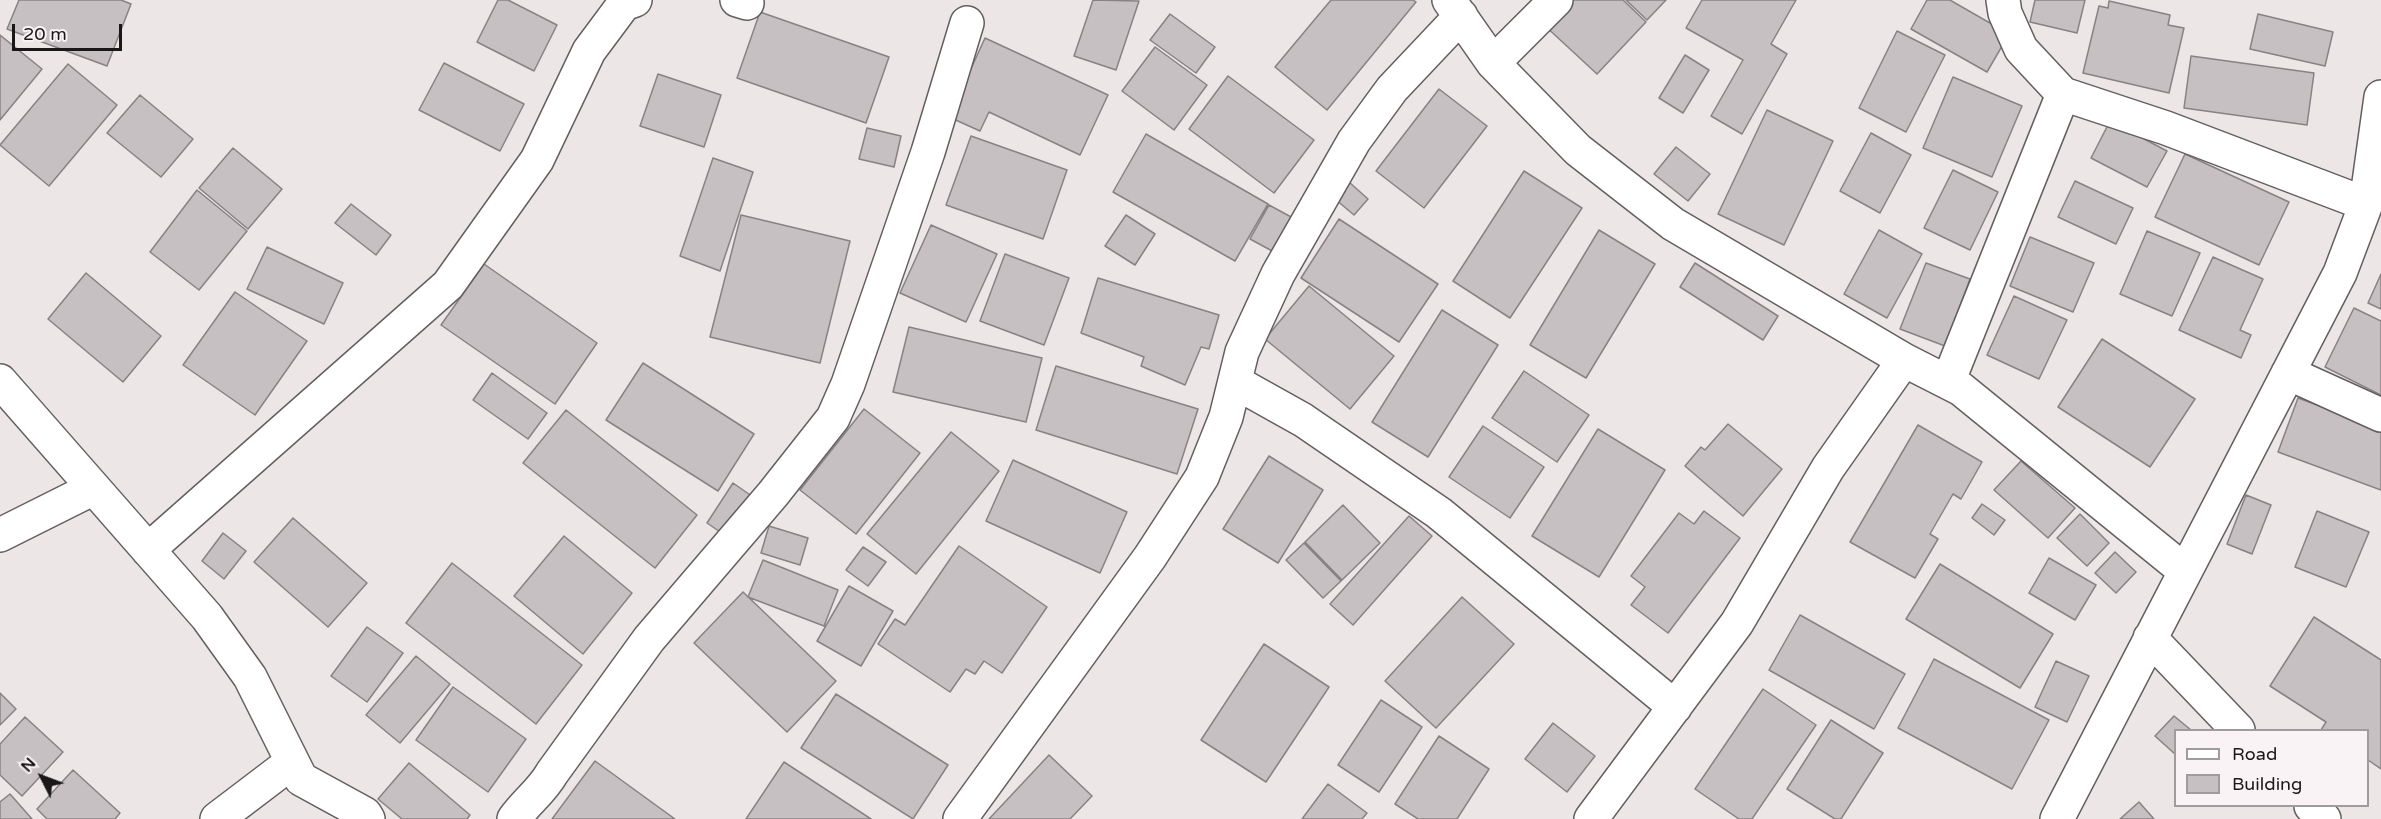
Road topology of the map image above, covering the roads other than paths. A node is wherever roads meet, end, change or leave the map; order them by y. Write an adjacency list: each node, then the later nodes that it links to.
1 (635, 0): 18 (street)
2 (1556, 0): 6 (street)
3 (2003, 0): 7 (street)
4 (1455, 8): 6 (street); 13 (street)
5 (967, 23): 27 (street)
6 (1493, 63): 10 (street)
7 (2063, 94): 9 (street); 14 (street)
8 (2381, 97): 9 (street)
9 (2366, 204): 11 (street)
10 (1904, 360): 14 (street); 21 (street)
11 (2288, 373): 15 (street); 19 (street)
12 (0, 381): 16 (street)
13 (1235, 382): 21 (street); 28 (street)
14 (1948, 382): 19 (street)
15 (2381, 415)
16 (94, 488): 17 (street); 18 (street)
17 (0, 535)
18 (148, 550): 23 (street)
19 (2185, 571): 20 (street)
20 (2150, 638): 22 (street); 30 (street)
21 (1675, 707): 29 (street)
22 (2237, 729)
23 (292, 762): 25 (street); 26 (street)
24 (2312, 807): 31 (street)
25 (217, 819)
26 (368, 819)
27 (514, 819)
28 (960, 819)
29 (1591, 819)
30 (2057, 819)
31 (2324, 819)

